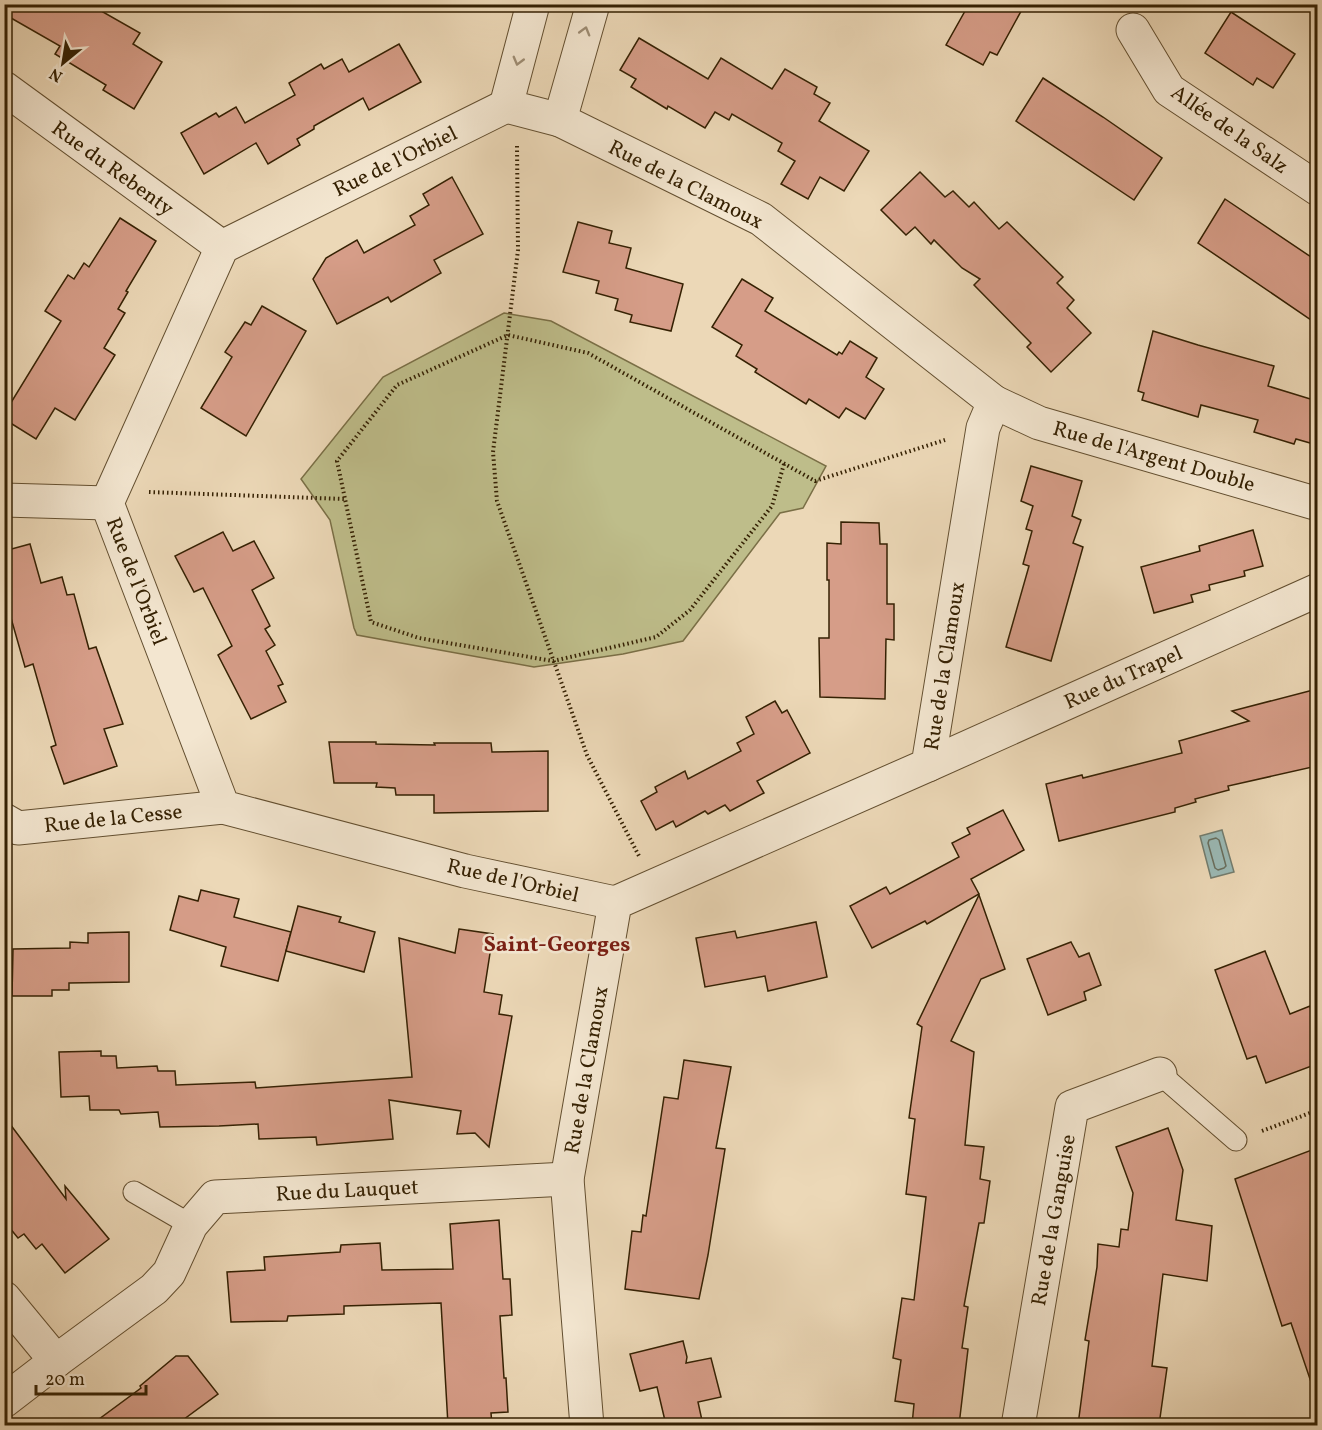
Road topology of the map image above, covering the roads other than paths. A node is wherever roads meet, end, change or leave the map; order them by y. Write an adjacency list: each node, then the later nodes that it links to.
1 (533, 4): 5 (street, one-way to 5)
2 (593, 4): 6 (street, one-way to 2)
3 (1133, 30): 7 (street, Allée de la Salz)
4 (4, 88): 8 (street, Rue du Rebenty)
5 (511, 108): 6 (street, Rue de la Clamoux); 8 (street, Rue de l'Orbiel)
6 (560, 120): 9 (street, Rue de la Clamoux)
7 (1317, 189)
8 (222, 247): 10 (street, Rue de l'Orbiel)
9 (989, 415): 12 (street, Rue de l'Argent Double); 14 (street, Rue de la Clamoux)
10 (110, 497): 11 (street); 15 (street, Rue de l'Orbiel)
11 (4, 500)
12 (1317, 504)
13 (1317, 590): 14 (street, Rue du Trapel)
14 (928, 765): 17 (street, Rue de la Clamoux)
15 (223, 807): 16 (street, Rue de la Cesse); 17 (street, Rue de l'Orbiel)
16 (4, 820)
17 (615, 903): 20 (street, Rue de la Clamoux)
18 (1160, 1074): 19 (lane); 27 (street, Rue de la Ganguise)
19 (1236, 1140)
20 (567, 1179): 22 (street, Rue du Lauquet); 26 (street, Rue de la Clamoux)
21 (134, 1192): 22 (lane)
22 (191, 1225): 24 (street, Rue du Lauquet)
23 (4, 1298): 24 (street)
24 (56, 1361): 25 (street)
25 (4, 1401)
26 (587, 1425)
27 (1018, 1425)

